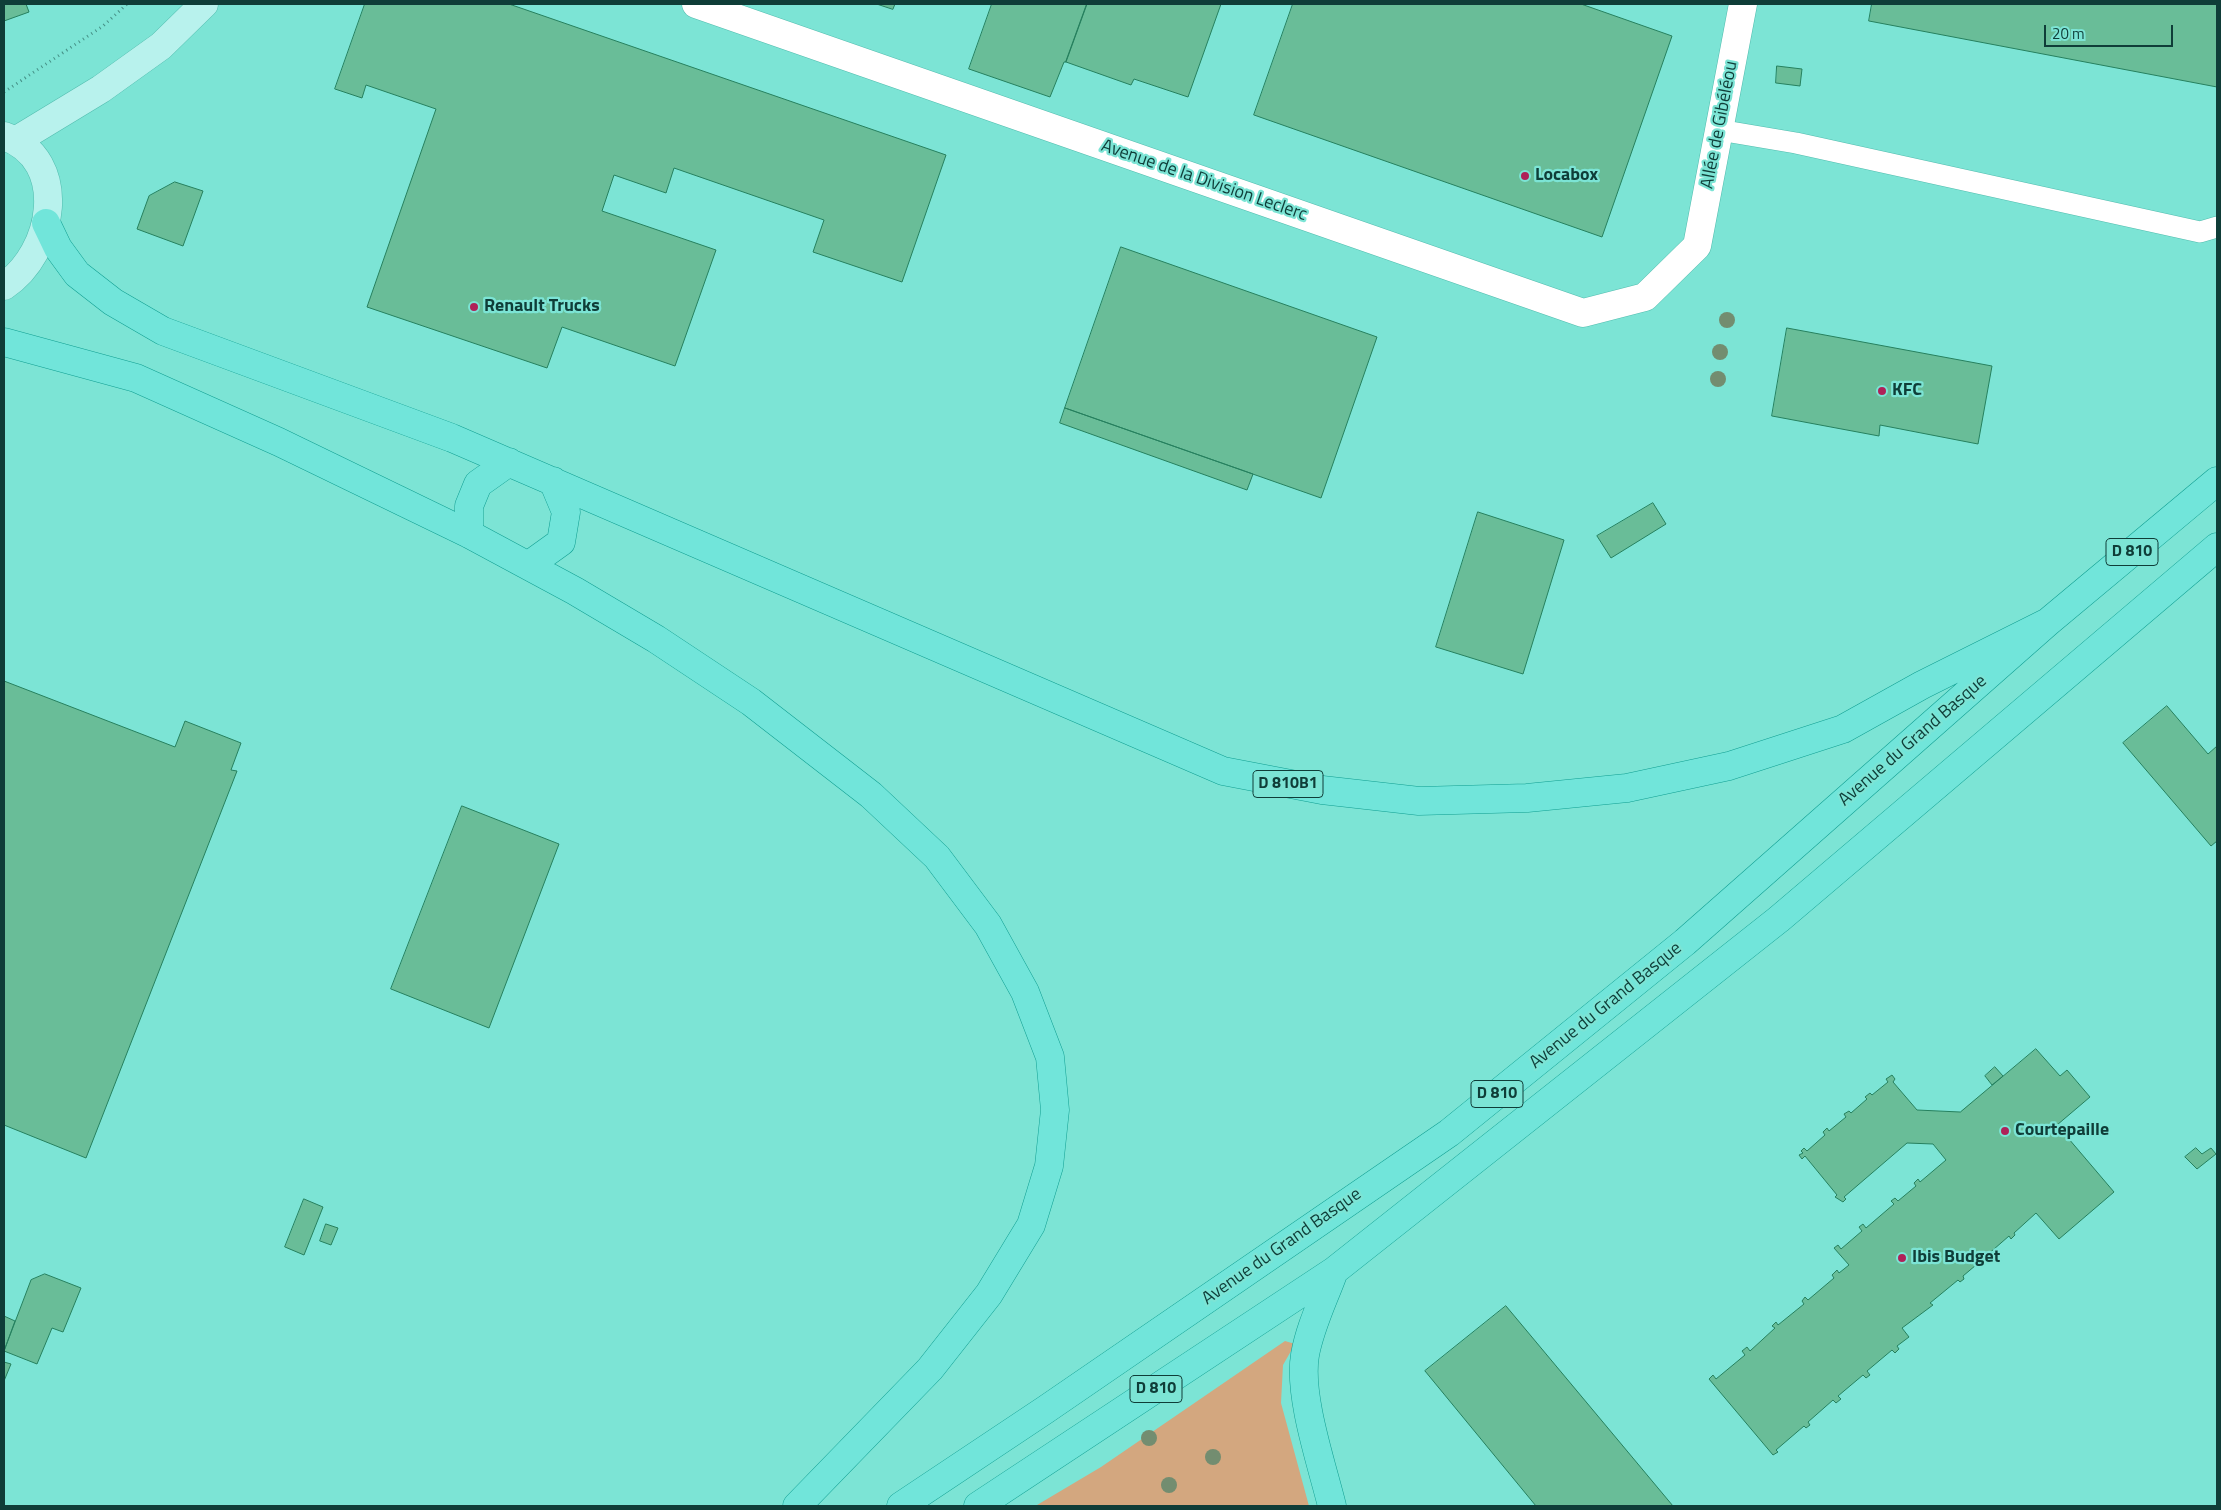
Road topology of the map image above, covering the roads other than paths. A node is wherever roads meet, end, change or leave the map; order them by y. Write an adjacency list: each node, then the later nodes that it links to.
1 (204, 4): 5 (main road)
2 (696, 4): 8 (street, Avenue de la Division Leclerc)
3 (1743, 4): 4 (street, Allée de Gibéléou)
4 (1718, 130): 7 (lane); 8 (street, Allée de Gibéléou)
5 (10, 138): 6 (main road)
6 (46, 223): 9 (main road); 11 (main road)
7 (2217, 228)
8 (1697, 246)
9 (4, 286)
10 (4, 342): 14 (main road)
11 (509, 462): 12 (main road); 14 (main road)
12 (553, 481): 16 (main road); 17 (main road, D 810B1)
13 (2217, 481): 17 (main road, Avenue du Grand Basque / D 810)
14 (469, 534): 16 (main road)
15 (2217, 548): 18 (main road, D 810)
16 (529, 565): 19 (main road)
17 (2048, 622): 20 (main road, Avenue du Grand Basque / D 810)
18 (1334, 1271): 21 (main road, D 810); 22 (main road)
19 (797, 1506)
20 (901, 1506)
21 (978, 1506)
22 (1332, 1506)

